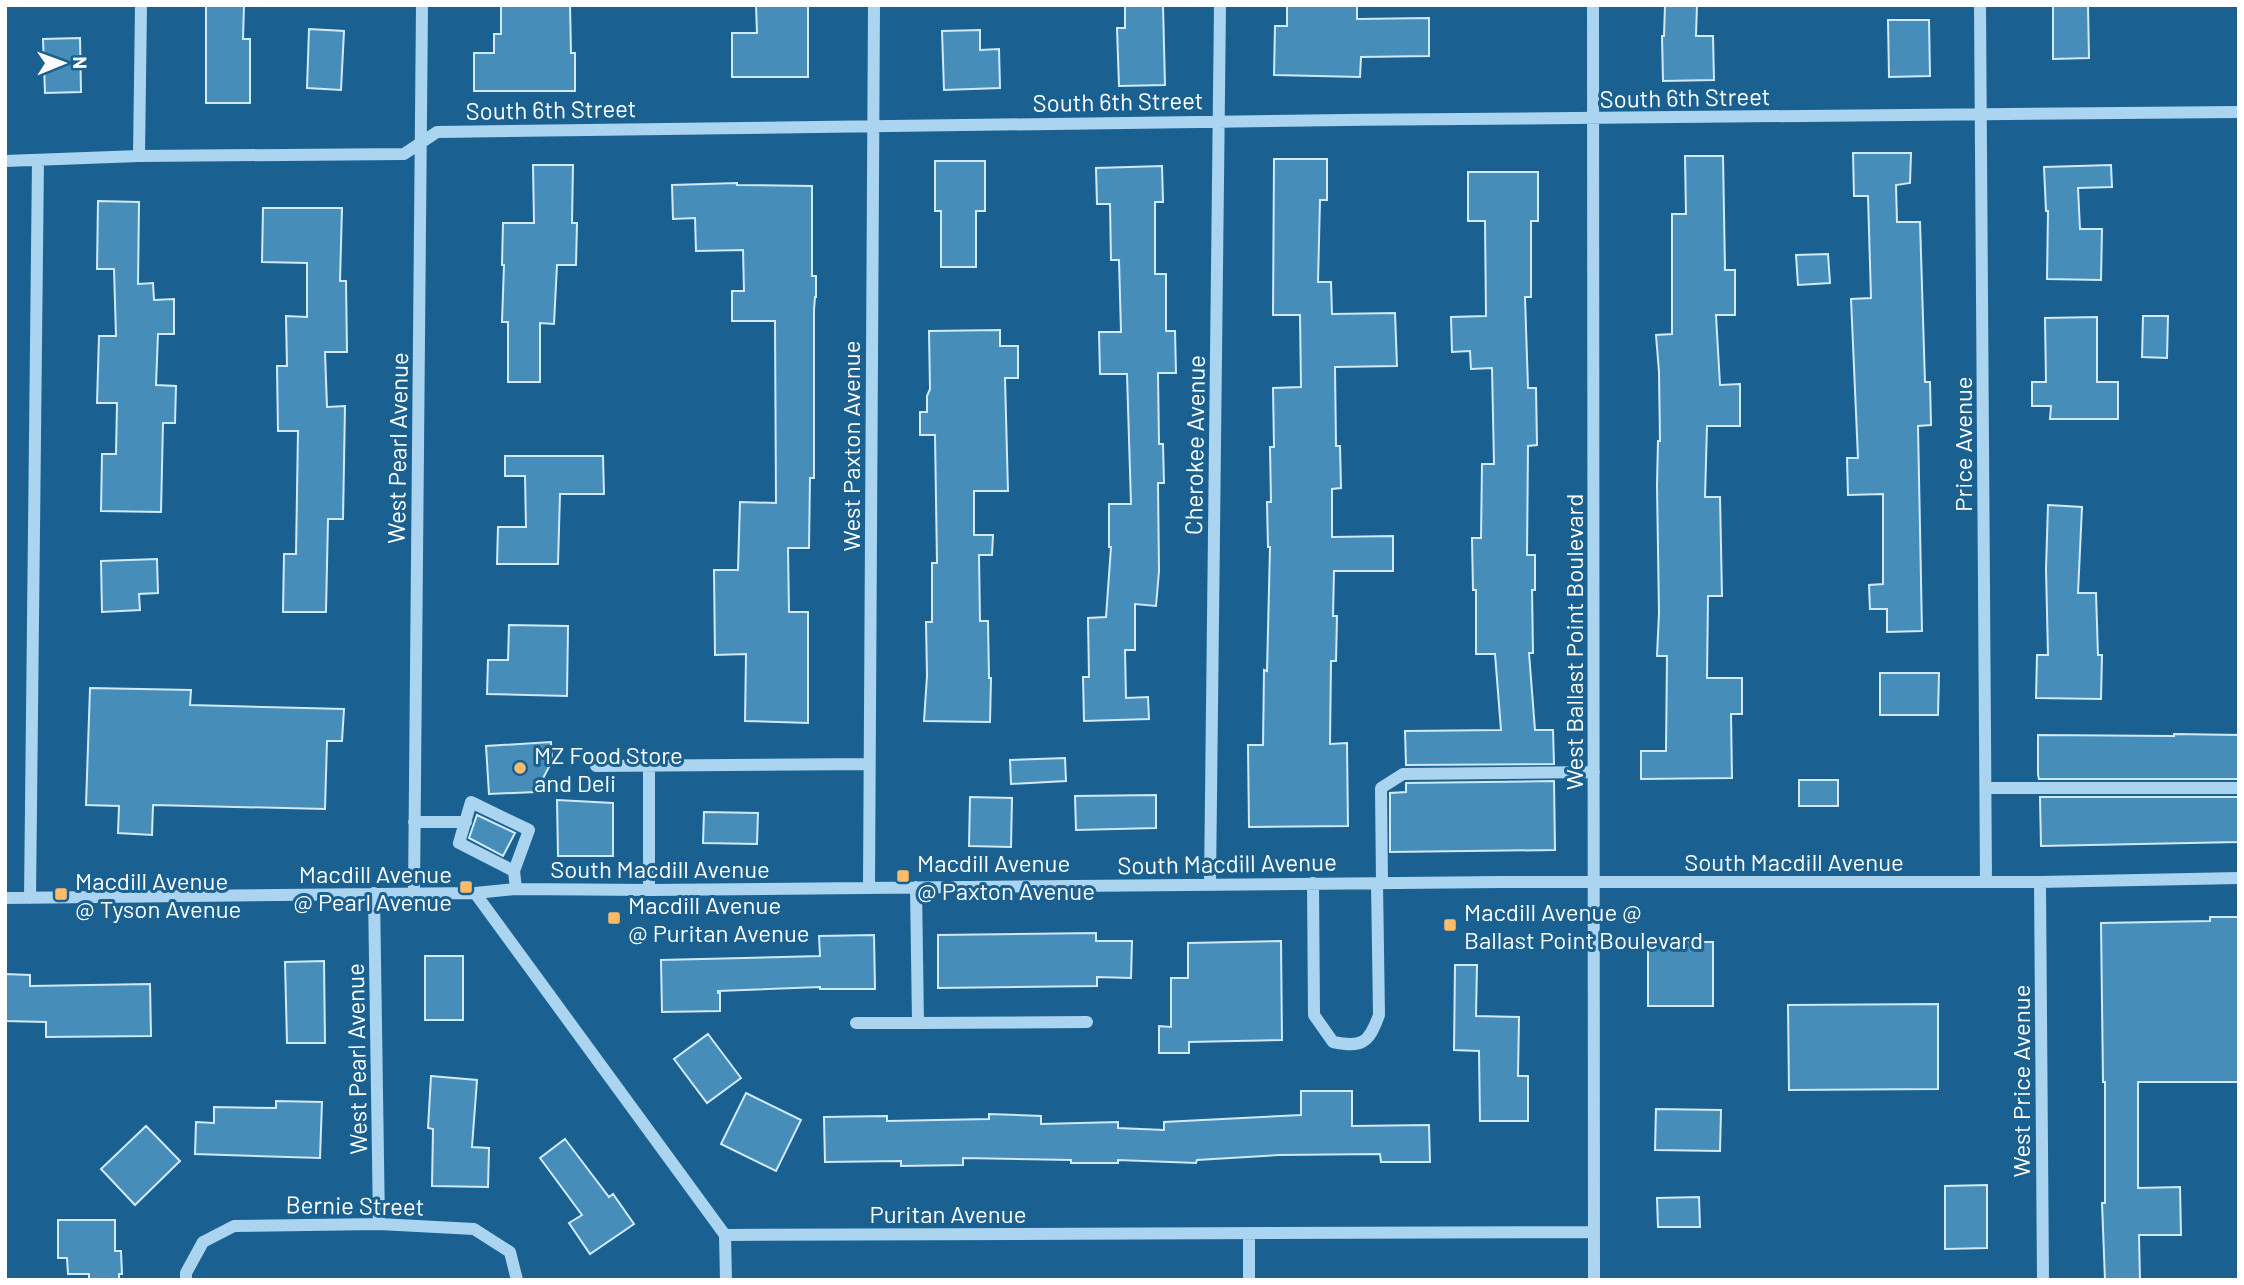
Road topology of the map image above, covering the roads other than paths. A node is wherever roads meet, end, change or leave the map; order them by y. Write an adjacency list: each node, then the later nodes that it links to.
1 (142, 5): 13 (street)
2 (422, 5): 12 (street, West Pearl Avenue)
3 (874, 5): 11 (street, West Paxton Avenue)
4 (1220, 5): 10 (street, Cherokee Avenue)
5 (1593, 5): 9 (street, West Ballast Point Boulevard)
6 (1980, 5): 8 (street, Price Avenue)
7 (2239, 112): 8 (street, South 6th Street)
8 (1981, 114): 9 (street, South 6th Street); 20 (street, Price Avenue)
9 (1594, 119): 10 (street, South 6th Street); 19 (street, West Ballast Point Boulevard)
10 (1219, 120): 11 (street, South 6th Street); 31 (street, Cherokee Avenue)
11 (873, 125): 12 (street, South 6th Street); 16 (street, West Paxton Avenue)
12 (421, 142): 13 (street, South 6th Street); 22 (street, West Pearl Avenue)
13 (139, 156): 14 (street, South 6th Street)
14 (38, 160): 15 (street, South 6th Street); 40 (street)
15 (5, 161)
16 (869, 764): 18 (street); 32 (street, West Paxton Avenue)
17 (596, 766): 18 (street)
18 (649, 766): 35 (street)
19 (1594, 772): 26 (street, West Ballast Point Boulevard); 30 (street)
20 (1986, 788): 21 (street); 27 (street, Price Avenue)
21 (2239, 788)
22 (414, 822): 23 (street); 36 (street, West Pearl Avenue)
23 (466, 822): 24 (street); 24 (street)
24 (514, 871): 34 (street)
25 (2239, 878): 28 (street, South Macdill Avenue)
26 (1594, 881): 27 (street, South Macdill Avenue); 30 (street, South Macdill Avenue); 45 (street, West Ballast Point Boulevard)
27 (1986, 882): 28 (street, South Macdill Avenue)
28 (2040, 882): 53 (street, West Price Avenue)
29 (1313, 883): 30 (street, South Macdill Avenue); 30 (street); 31 (street, South Macdill Avenue)
30 (1379, 883)
31 (1210, 884): 33 (street, South Macdill Avenue)
32 (869, 887): 33 (street, South Macdill Avenue); 35 (street, South Macdill Avenue)
33 (916, 887): 42 (street)
34 (516, 889): 35 (street, South Macdill Avenue); 38 (street, South Macdill Avenue)
35 (649, 890)
36 (414, 892): 37 (street, South Macdill Avenue); 38 (street, South Macdill Avenue)
37 (374, 893): 40 (street, South Macdill Avenue); 44 (street, West Pearl Avenue)
38 (475, 893): 47 (street)
39 (5, 898): 40 (street, South Macdill Avenue)
40 (30, 898)
41 (1087, 1022): 42 (street)
42 (918, 1023): 43 (street)
43 (856, 1024)
44 (379, 1224): 48 (street, Bernie Street); 49 (street, Bernie Street)
45 (1594, 1232): 46 (street, Puritan Avenue); 52 (street, West Ballast Point Boulevard)
46 (1248, 1233): 47 (street, Puritan Avenue); 51 (street)
47 (726, 1235): 50 (street)
48 (186, 1276)
49 (517, 1280)
50 (726, 1280)
51 (1249, 1280)
52 (1594, 1280)
53 (2043, 1280)

